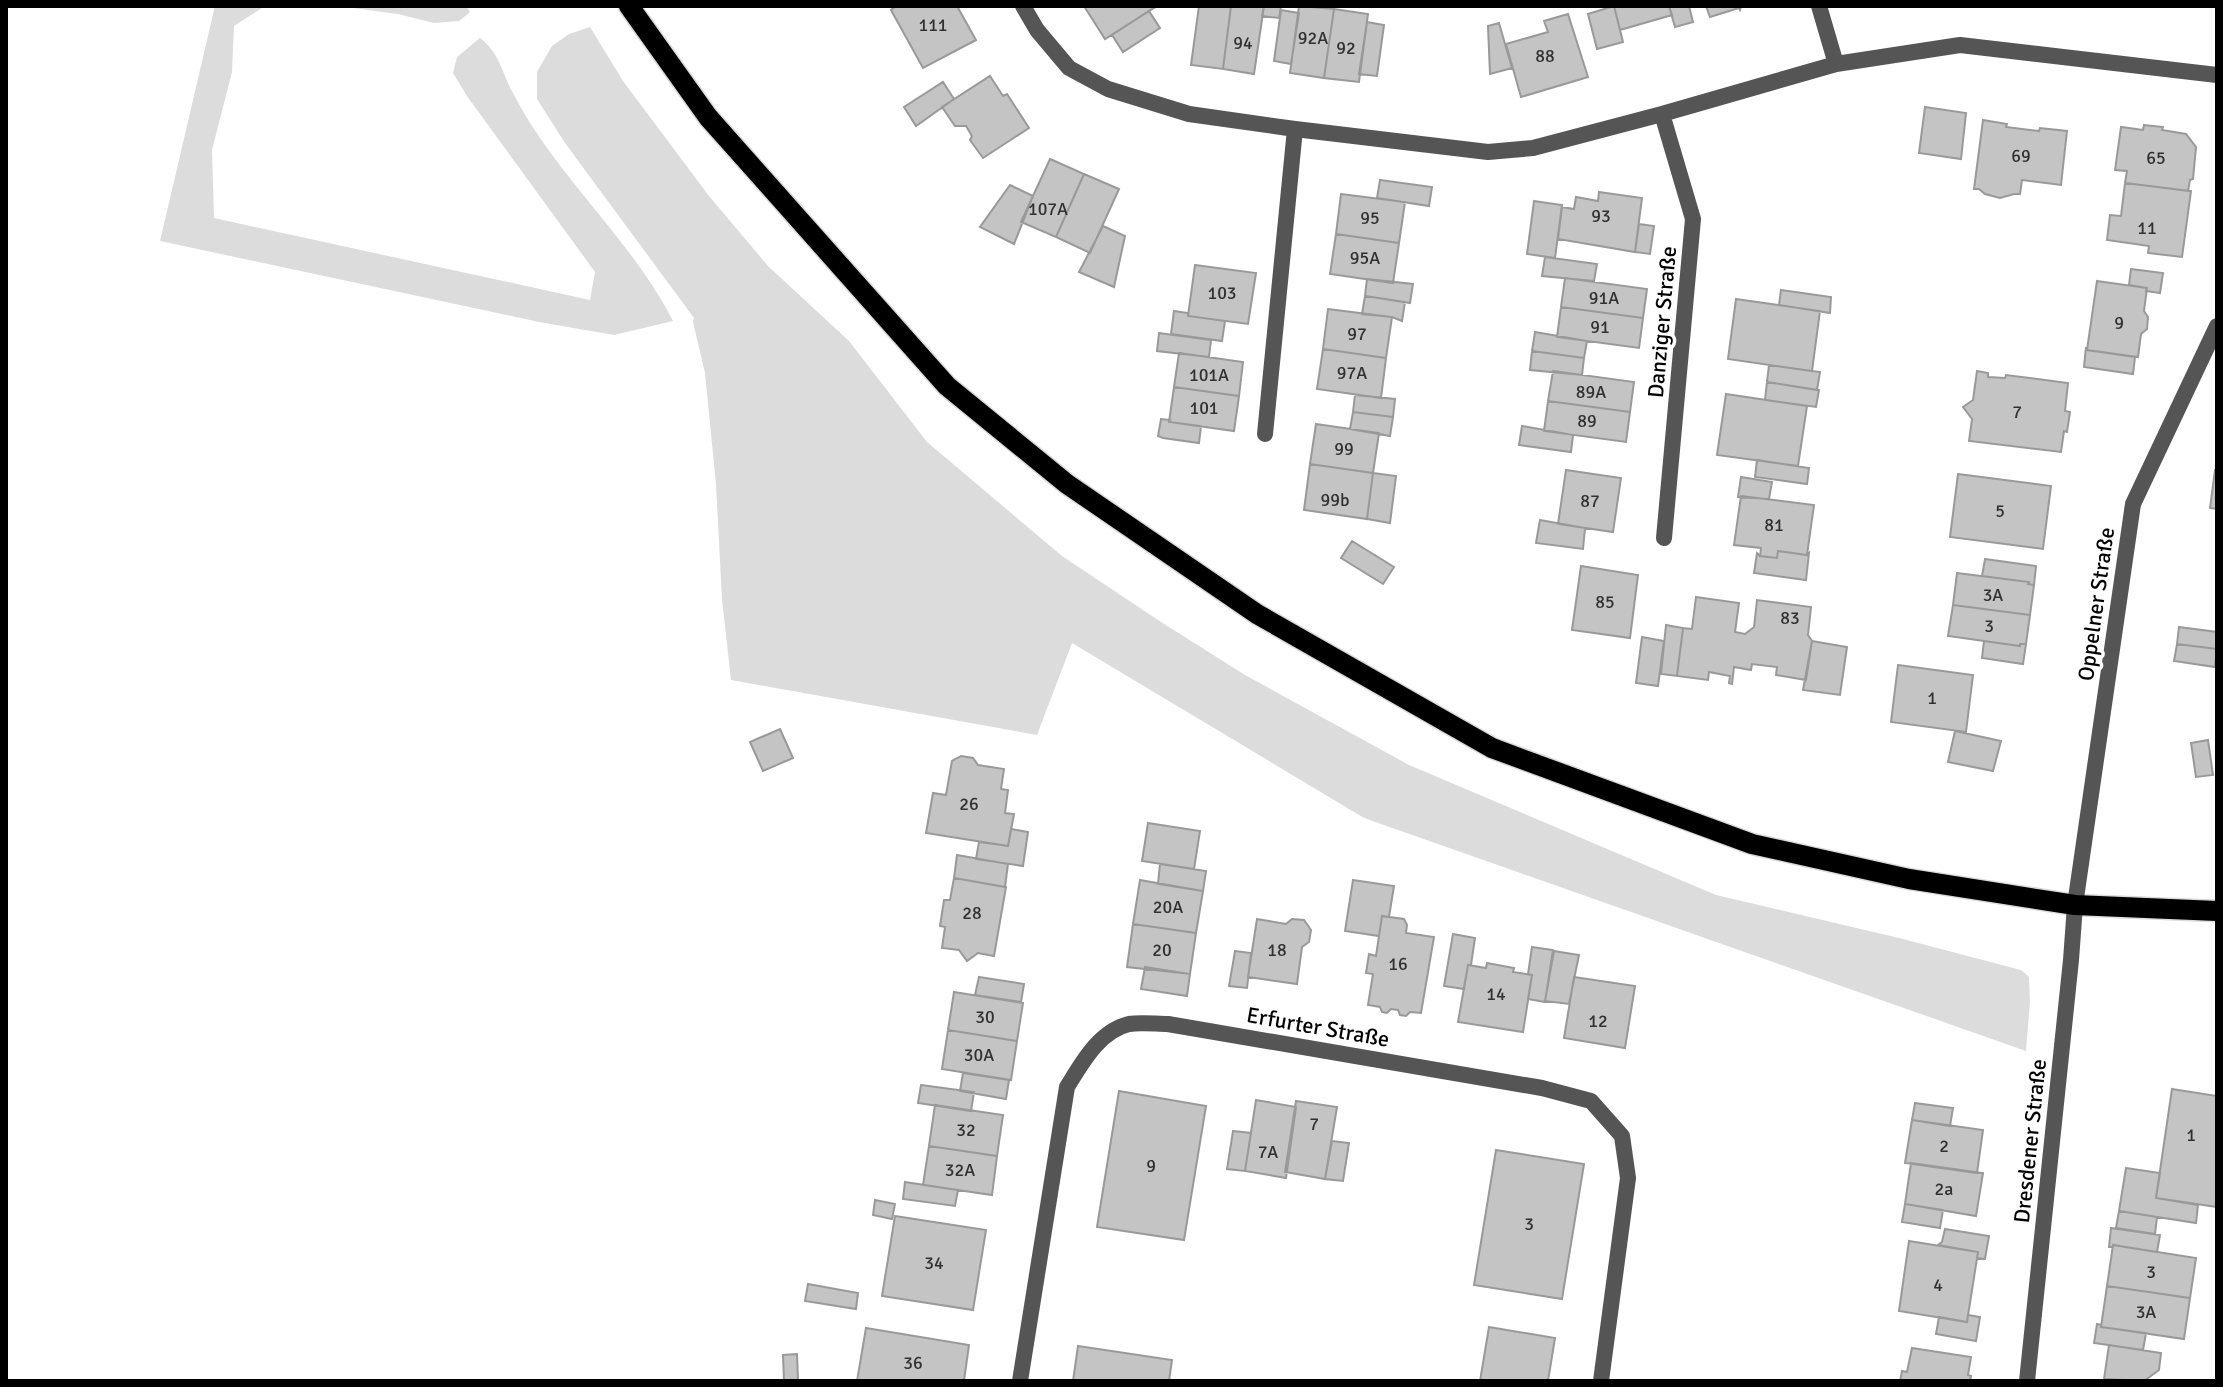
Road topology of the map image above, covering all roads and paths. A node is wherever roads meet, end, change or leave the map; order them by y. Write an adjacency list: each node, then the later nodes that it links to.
1 (629, 6): 11 (main road)
2 (1023, 6): 7 (street)
3 (1819, 6): 4 (street)
4 (1836, 64): 5 (street); 6 (street)
5 (2217, 75)
6 (1662, 114): 7 (street); 10 (street, Danziger Straße)
7 (1295, 129): 9 (street)
8 (2217, 326): 11 (street, Oppelner Straße)
9 (1265, 434)
10 (1664, 538)
11 (2075, 905): 12 (main road); 15 (street, Dresdener Straße)
12 (2217, 911)
13 (1020, 1381): 14 (street, Erfurter Straße)
14 (1601, 1381)
15 (2027, 1381)

